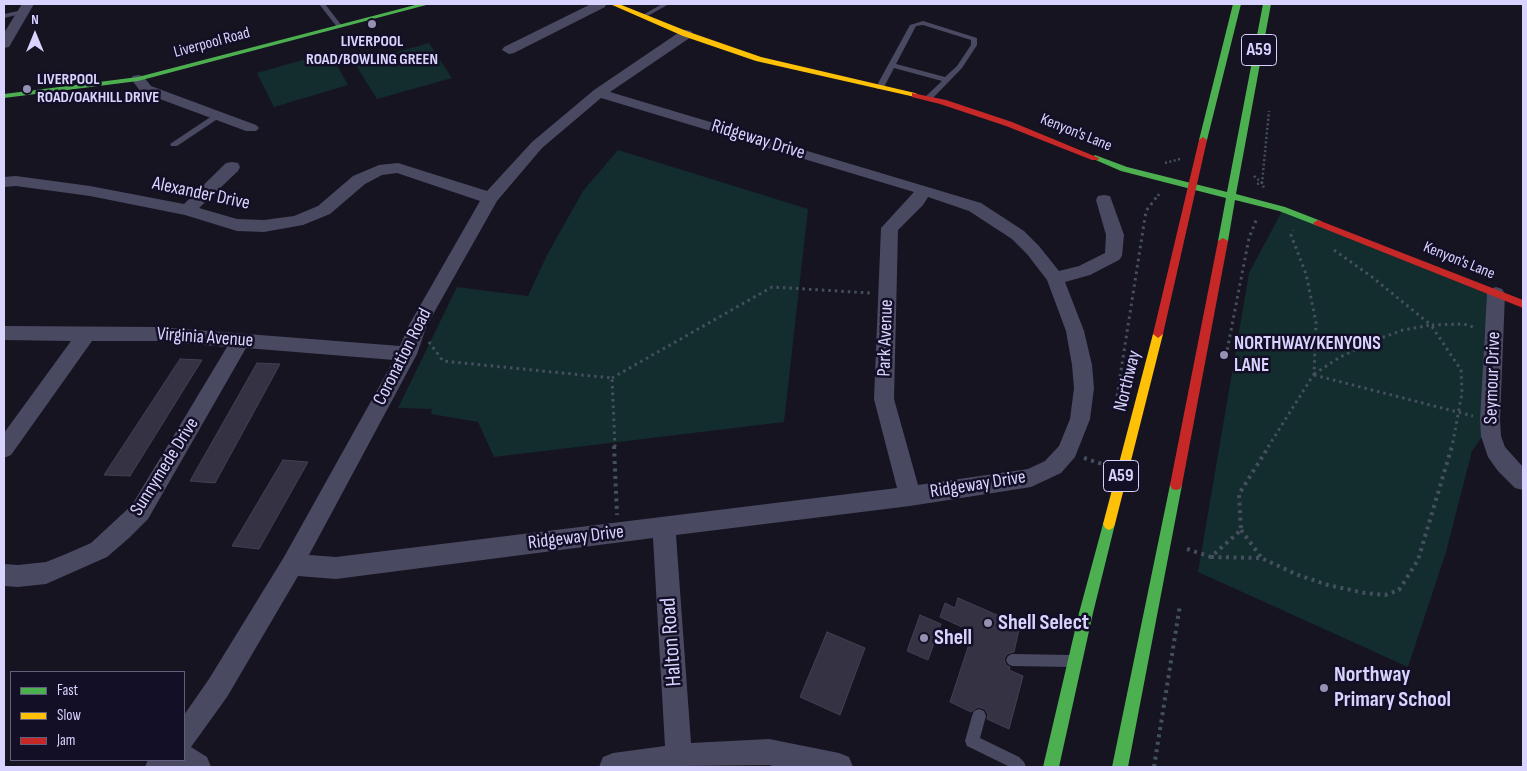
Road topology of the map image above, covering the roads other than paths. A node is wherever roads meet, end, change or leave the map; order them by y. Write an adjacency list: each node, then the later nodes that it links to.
1 (322, 4): 11 (lane)
2 (426, 4): 11 (main road, Liverpool Road)
3 (600, 4): 14 (street)
4 (613, 4): 10 (main road, Kenyon's Lane)
5 (666, 4): 10 (lane)
6 (1237, 4): 27 (main road, Northway / A59)
7 (1267, 4): 29 (main road, A59)
8 (26, 8): 9 (lane); 13 (street)
9 (4, 16)
10 (644, 16): 12 (main road, Kenyon's Lane)
11 (339, 26): 16 (main road, Liverpool Road)
12 (686, 34): 18 (main road, Kenyon's Lane); 19 (street, Coronation Road)
13 (4, 42)
14 (509, 50)
15 (892, 65): 17 (lane); 17 (lane); 18 (lane)
16 (138, 79): 20 (main road, Liverpool Road); 22 (street)
17 (948, 80): 21 (lane)
18 (880, 87): 21 (main road, Kenyon's Lane)
19 (599, 93): 28 (street, Ridgeway Drive); 30 (street, Coronation Road)
20 (4, 96)
21 (928, 98): 27 (main road, Kenyon's Lane)
22 (218, 116): 23 (street); 24 (lane)
23 (251, 128)
24 (174, 144)
25 (232, 168): 32 (street)
26 (4, 182): 32 (street, Alexander Drive)
27 (1193, 186): 29 (main road, Kenyon's Lane); 47 (main road, Northway / A59)
28 (924, 190): 33 (street, Ridgeway Drive); 42 (street, Park Avenue)
29 (1232, 195): 34 (main road, Kenyon's Lane); 57 (main road, A59)
30 (490, 198): 32 (street, Alexander Drive); 39 (street, Coronation Road)
31 (1104, 200): 33 (street)
32 (187, 210)
33 (1055, 278): 42 (street, Ridgeway Drive)
34 (1496, 294): 35 (main road, Kenyon's Lane); 41 (street, Seymour Drive)
35 (1523, 304)
36 (4, 333): 37 (street, Virginia Avenue)
37 (87, 333): 38 (street, Virginia Avenue); 40 (street)
38 (241, 340): 39 (street, Virginia Avenue); 45 (street, Sunnymede Drive)
39 (407, 354): 44 (street, Coronation Road)
40 (4, 449)
41 (1523, 481)
42 (910, 496): 43 (street, Ridgeway Drive)
43 (664, 527): 44 (street, Ridgeway Drive); 50 (street, Halton Road)
44 (292, 565): 49 (street, Coronation Road)
45 (4, 575)
46 (1012, 660): 47 (lane)
47 (1075, 661): 56 (main road, Northway / A59)
48 (979, 716): 55 (lane)
49 (185, 736)
50 (679, 757): 53 (street); 54 (street)
51 (185, 759): 52 (street)
52 (197, 767)
53 (613, 767)
54 (839, 767)
55 (1019, 767)
56 (1051, 767)
57 (1120, 767)

